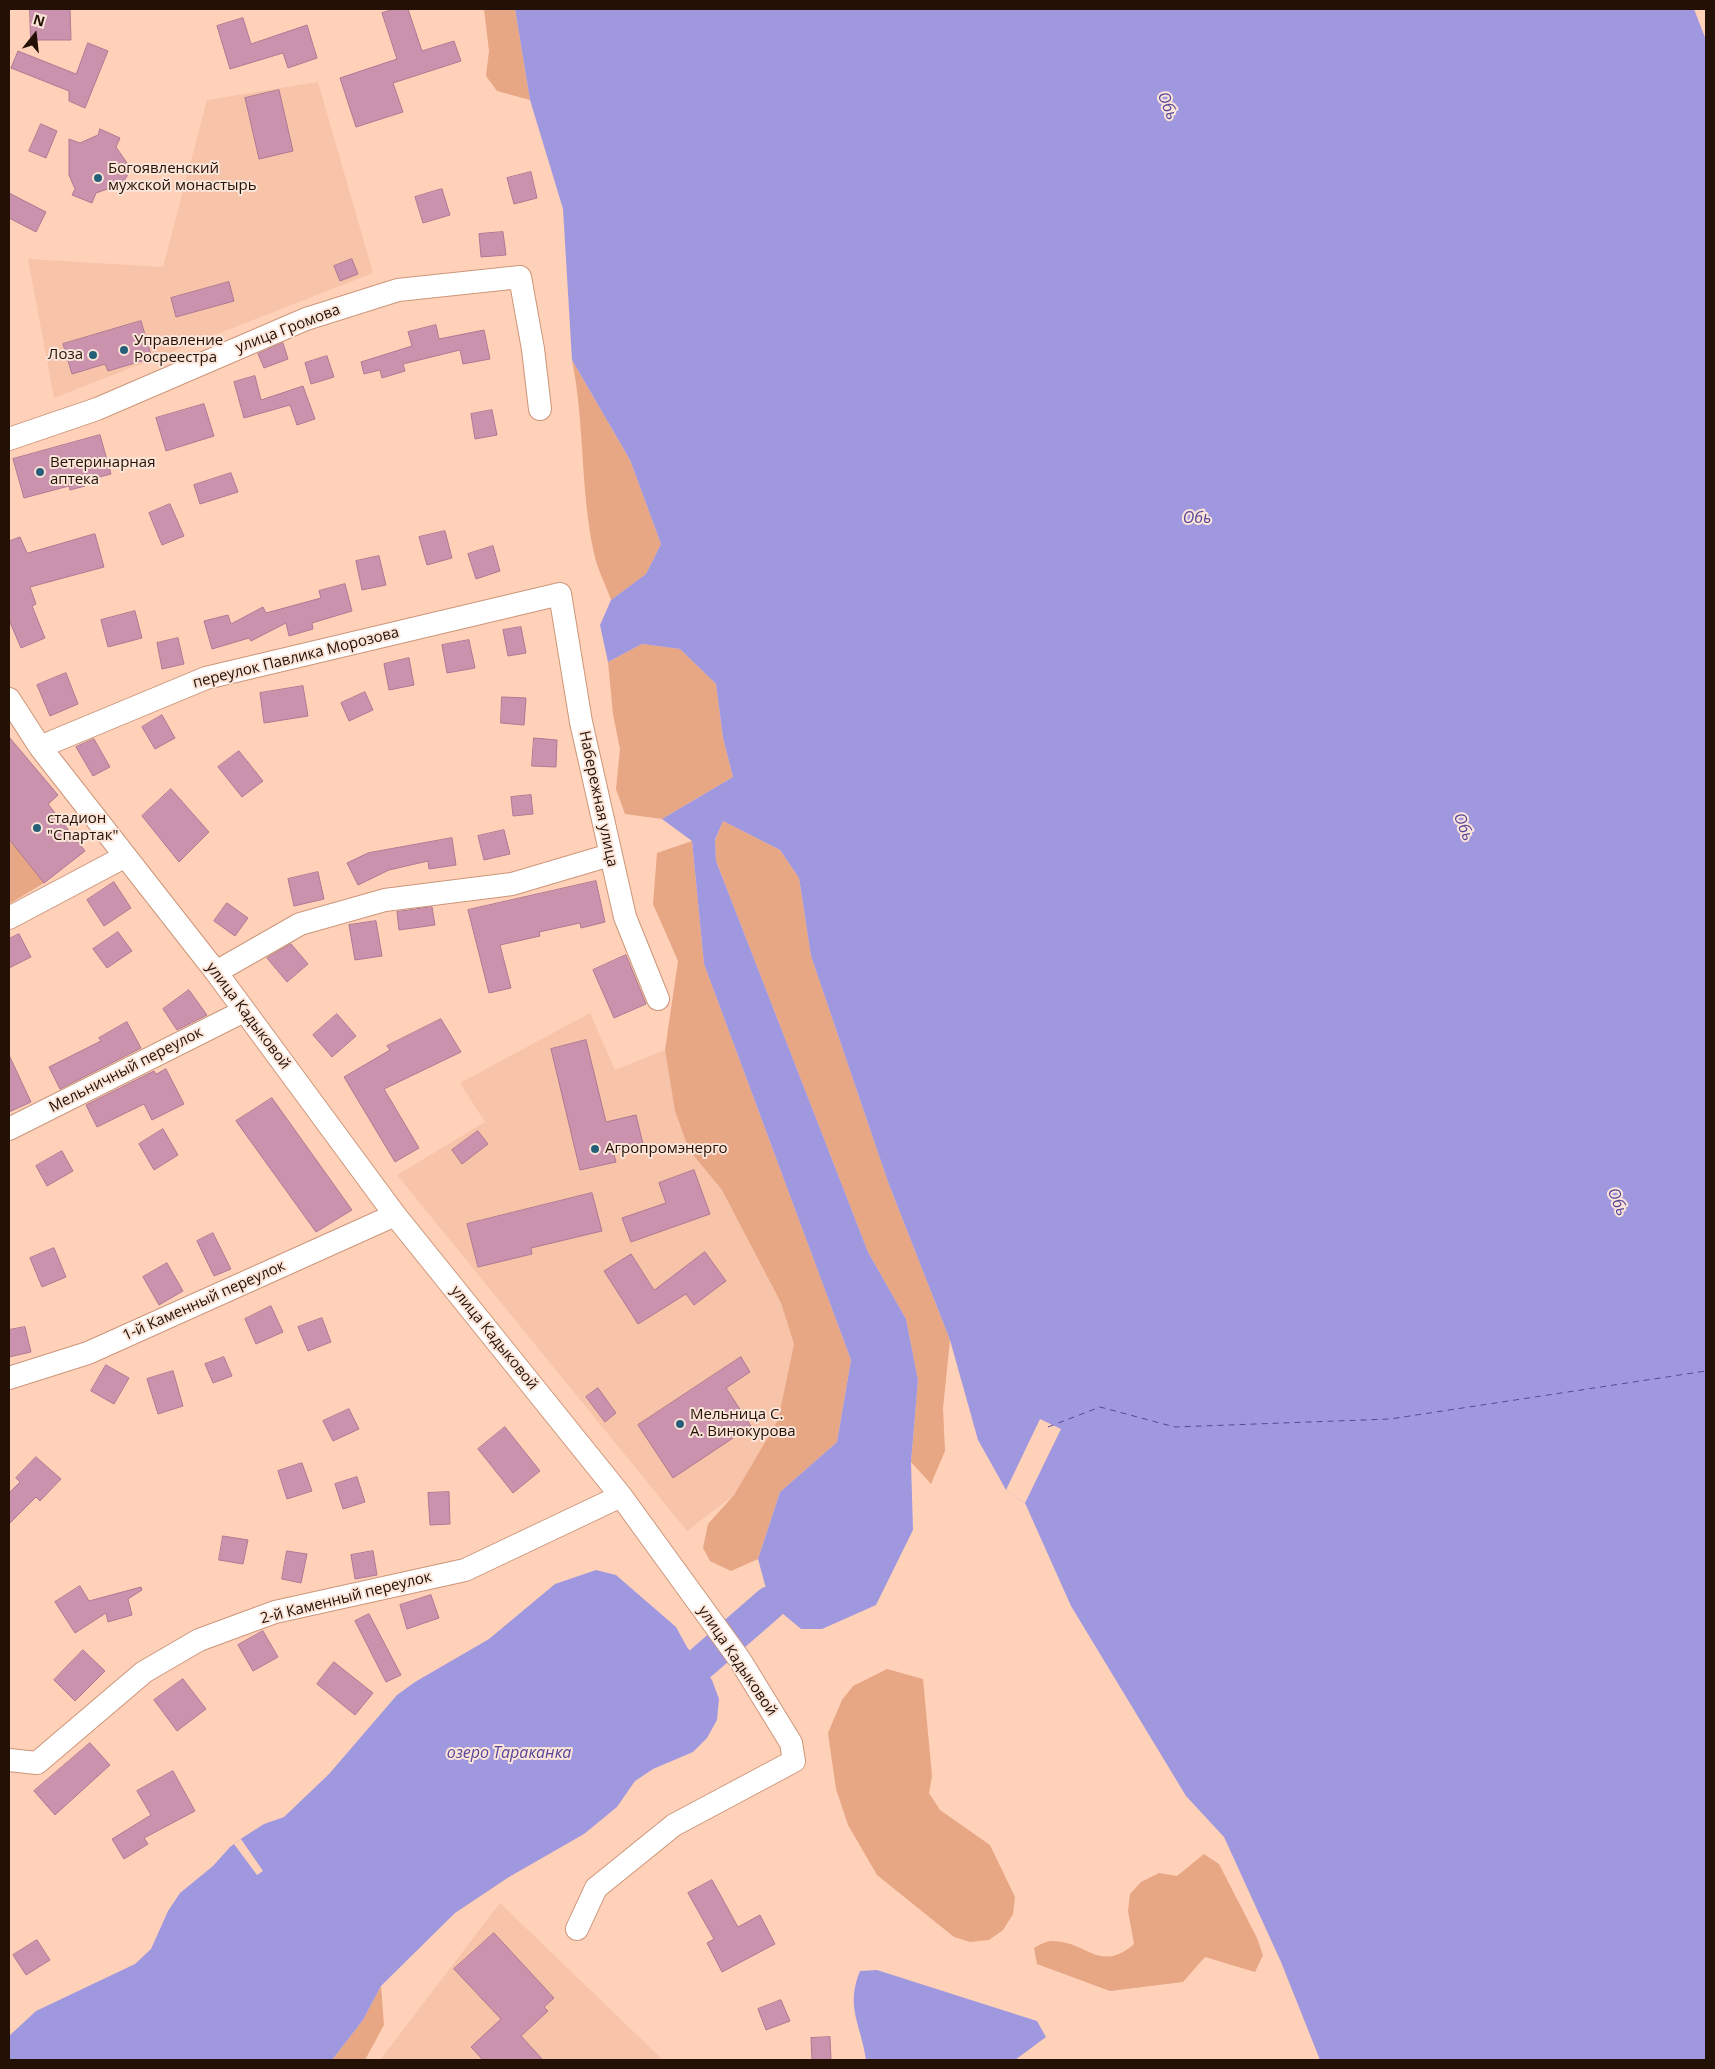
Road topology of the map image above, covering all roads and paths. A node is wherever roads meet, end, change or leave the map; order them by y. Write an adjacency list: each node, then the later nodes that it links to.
1 (540, 409): 2 (street, улица Громова)
2 (9, 439)
3 (560, 594): 5 (street, переулок Павлика Морозова); 6 (street, Набережная улица)
4 (9, 699): 5 (street, улица Кадыковой)
5 (40, 747): 7 (street, улица Кадыковой)
6 (610, 855): 9 (street); 10 (street, Набережная улица)
7 (124, 857): 8 (street); 9 (street, улица Кадыковой)
8 (9, 918)
9 (216, 972): 11 (street, улица Кадыковой)
10 (658, 999)
11 (244, 1010): 12 (street, Мельничный переулок); 13 (street, улица Кадыковой)
12 (9, 1128)
13 (395, 1214): 14 (street, 1-й Каменный переулок); 15 (street, улица Кадыковой)
14 (9, 1378)
15 (621, 1496): 16 (street, 2-й Каменный переулок); 17 (street, улица Кадыковой)
16 (9, 1760)
17 (577, 1929)

